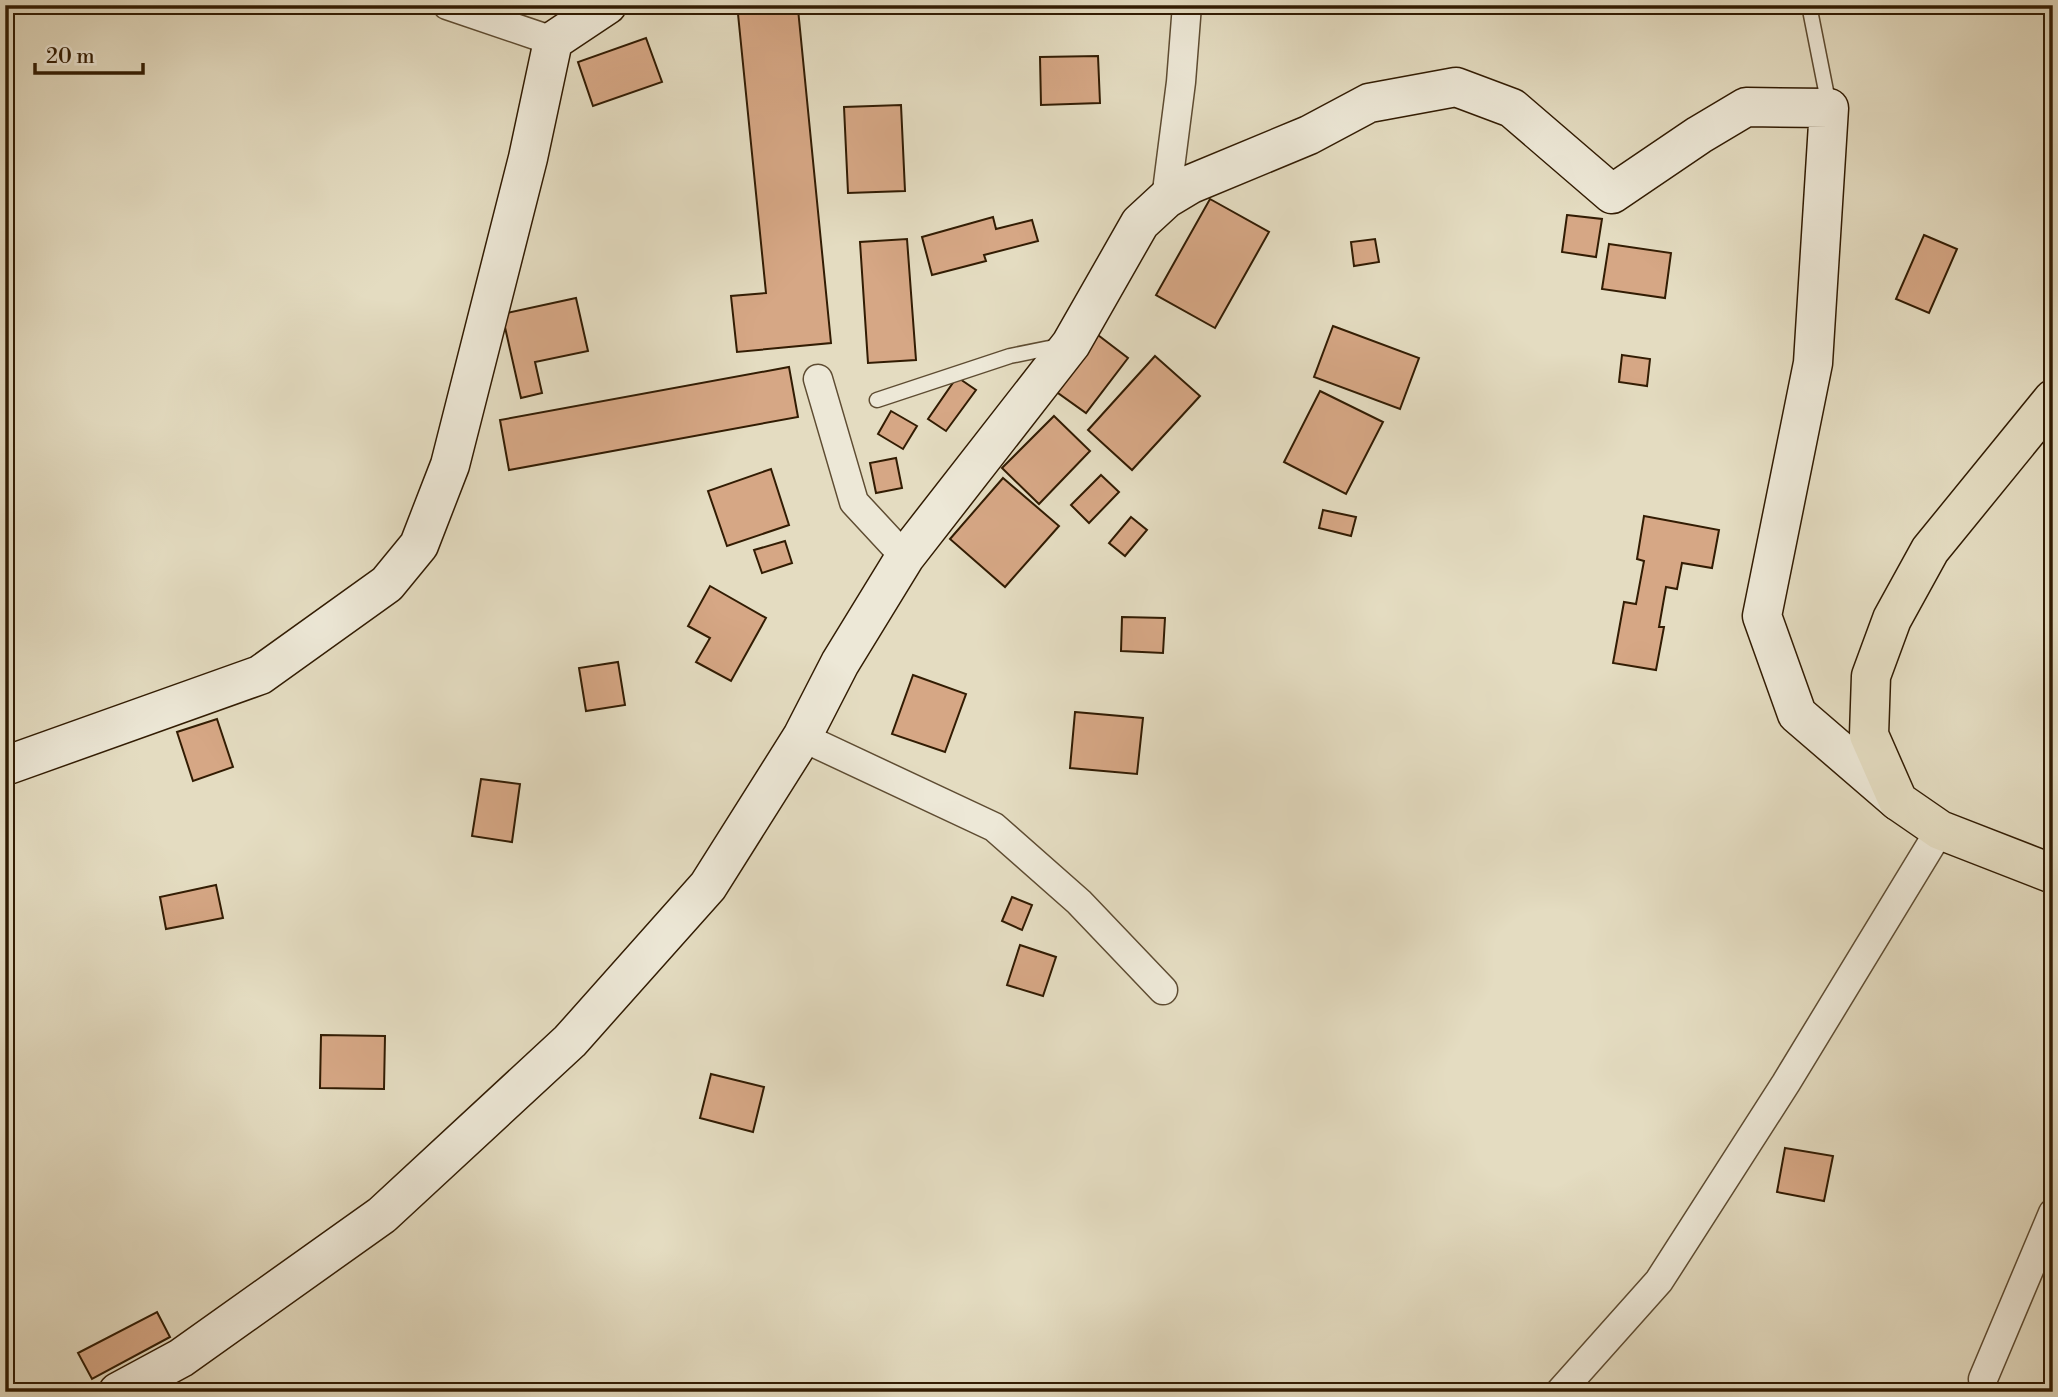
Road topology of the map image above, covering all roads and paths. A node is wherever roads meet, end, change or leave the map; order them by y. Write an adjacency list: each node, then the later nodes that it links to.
1 (447, 5): 5 (street)
2 (607, 5): 5 (main road)
3 (1187, 5): 7 (street)
4 (1809, 5): 6 (lane)
5 (553, 41): 14 (main road)
6 (1829, 108): 7 (main road); 15 (main road)
7 (1166, 199): 8 (main road)
8 (1071, 344): 11 (lane); 12 (main road)
9 (818, 379): 12 (street)
10 (2053, 399): 15 (main road)
11 (877, 400)
12 (905, 557): 13 (main road)
13 (802, 737): 18 (street); 21 (main road)
14 (5, 766)
15 (1898, 801): 16 (main road)
16 (1940, 830): 17 (main road); 22 (street)
17 (2053, 874)
18 (1163, 990)
19 (2053, 1213): 20 (street)
20 (1983, 1379)
21 (118, 1392)
22 (1560, 1392)

